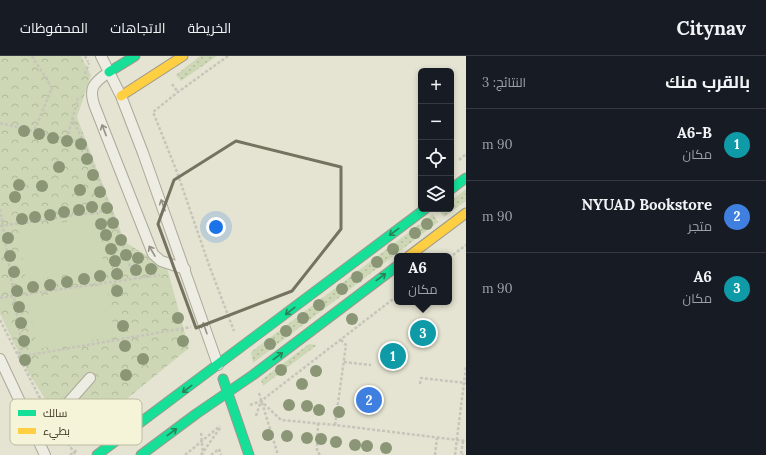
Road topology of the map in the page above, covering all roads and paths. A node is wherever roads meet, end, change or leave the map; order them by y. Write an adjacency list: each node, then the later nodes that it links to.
1 (32, 56): 13 (path)
2 (101, 56): 7 (lane)
3 (135, 56): 7 (street)
4 (183, 56): 9 (street)
5 (228, 56): 35 (path)
6 (88, 63): 8 (path)
7 (109, 72): 9 (lane); 27 (lane, one-way to 7)
8 (84, 76)
9 (121, 96): 27 (lane, one-way to 9)
10 (78, 97): 11 (path)
11 (72, 117): 14 (path); 15 (path)
12 (0, 123): 13 (path)
13 (34, 131): 14 (path)
14 (67, 139): 15 (path)
15 (84, 143): 19 (path)
16 (466, 178): 17 (street)
17 (454, 187)
18 (0, 209): 22 (path)
19 (111, 210): 22 (path); 29 (path)
20 (421, 212): 40 (street, one-way to 40)
21 (466, 213): 24 (street)
22 (2, 226): 30 (path)
23 (466, 245): 25 (path)
24 (414, 253)
25 (452, 256)
26 (394, 268): 47 (street, one-way to 26)
27 (185, 269): 40 (lane, one-way to 27)
28 (161, 275): 29 (path)
29 (134, 278): 30 (path)
30 (14, 296): 31 (path); 37 (path)
31 (0, 298)
32 (394, 298): 36 (path)
33 (0, 320): 37 (path)
34 (192, 326): 37 (path)
35 (237, 333)
36 (341, 340): 39 (path); 51 (path)
37 (18, 357): 49 (path)
38 (0, 359): 48 (lane)
39 (344, 362): 41 (path); 56 (path)
40 (218, 365): 47 (street); 54 (street, one-way to 54)
41 (371, 365)
42 (466, 367): 44 (path)
43 (90, 378): 50 (lane)
44 (465, 383): 45 (path); 76 (path, bridge)
45 (420, 384)
46 (257, 387): 51 (path)
47 (228, 392): 68 (street, one-way to 47); 72 (street)
48 (19, 399)
49 (40, 399)
50 (71, 399)
51 (261, 401): 52 (path); 53 (path); 55 (path); 73 (path)
52 (246, 406)
53 (256, 416)
54 (142, 422)
55 (318, 423): 56 (path); 74 (path)
56 (335, 425): 58 (path)
57 (201, 428): 60 (path)
58 (437, 438): 59 (path); 75 (path)
59 (465, 441): 77 (path)
60 (202, 442): 64 (path); 64 (path); 69 (path)
61 (40, 445): 65 (lane)
62 (69, 445): 66 (path)
63 (110, 445): 67 (street, one-way to 67)
64 (202, 454)
65 (45, 455)
66 (76, 455)
67 (97, 455)
68 (141, 455)
69 (185, 455)
70 (211, 455): 71 (path)
71 (221, 455)
72 (249, 455)
73 (278, 455)
74 (320, 455)
75 (435, 455)
76 (454, 455)
77 (462, 455)

